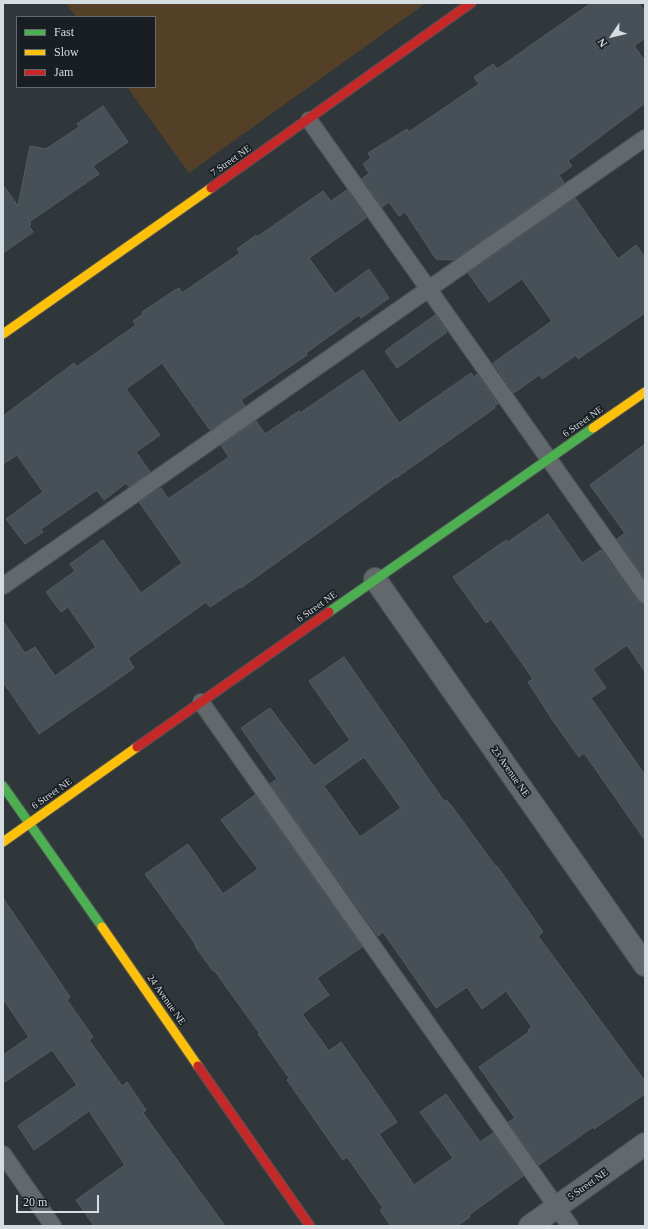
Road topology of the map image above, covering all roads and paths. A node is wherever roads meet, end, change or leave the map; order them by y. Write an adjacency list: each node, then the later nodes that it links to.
1 (471, 3): 2 (street, 7 Street NE)
2 (309, 120): 4 (lane); 5 (street, 7 Street NE)
3 (645, 138): 4 (lane)
4 (429, 289): 7 (lane); 9 (lane)
5 (3, 334)
6 (645, 392): 7 (street, 6 Street NE)
7 (550, 459): 8 (street, 6 Street NE); 10 (lane)
8 (375, 580): 11 (street, 6 Street NE); 15 (street, 23 Avenue NE)
9 (3, 586)
10 (645, 595)
11 (201, 702): 13 (street, 6 Street NE); 18 (lane)
12 (3, 786): 13 (street, 24 Avenue NE)
13 (29, 824): 14 (street, 6 Street NE); 20 (street, 24 Avenue NE)
14 (3, 842)
15 (645, 965)
16 (645, 1144): 18 (street, 5 Street NE)
17 (3, 1154): 19 (lane)
18 (557, 1207): 21 (street, 5 Street NE); 22 (lane)
19 (53, 1226)
20 (310, 1226)
21 (530, 1226)
22 (570, 1226)

